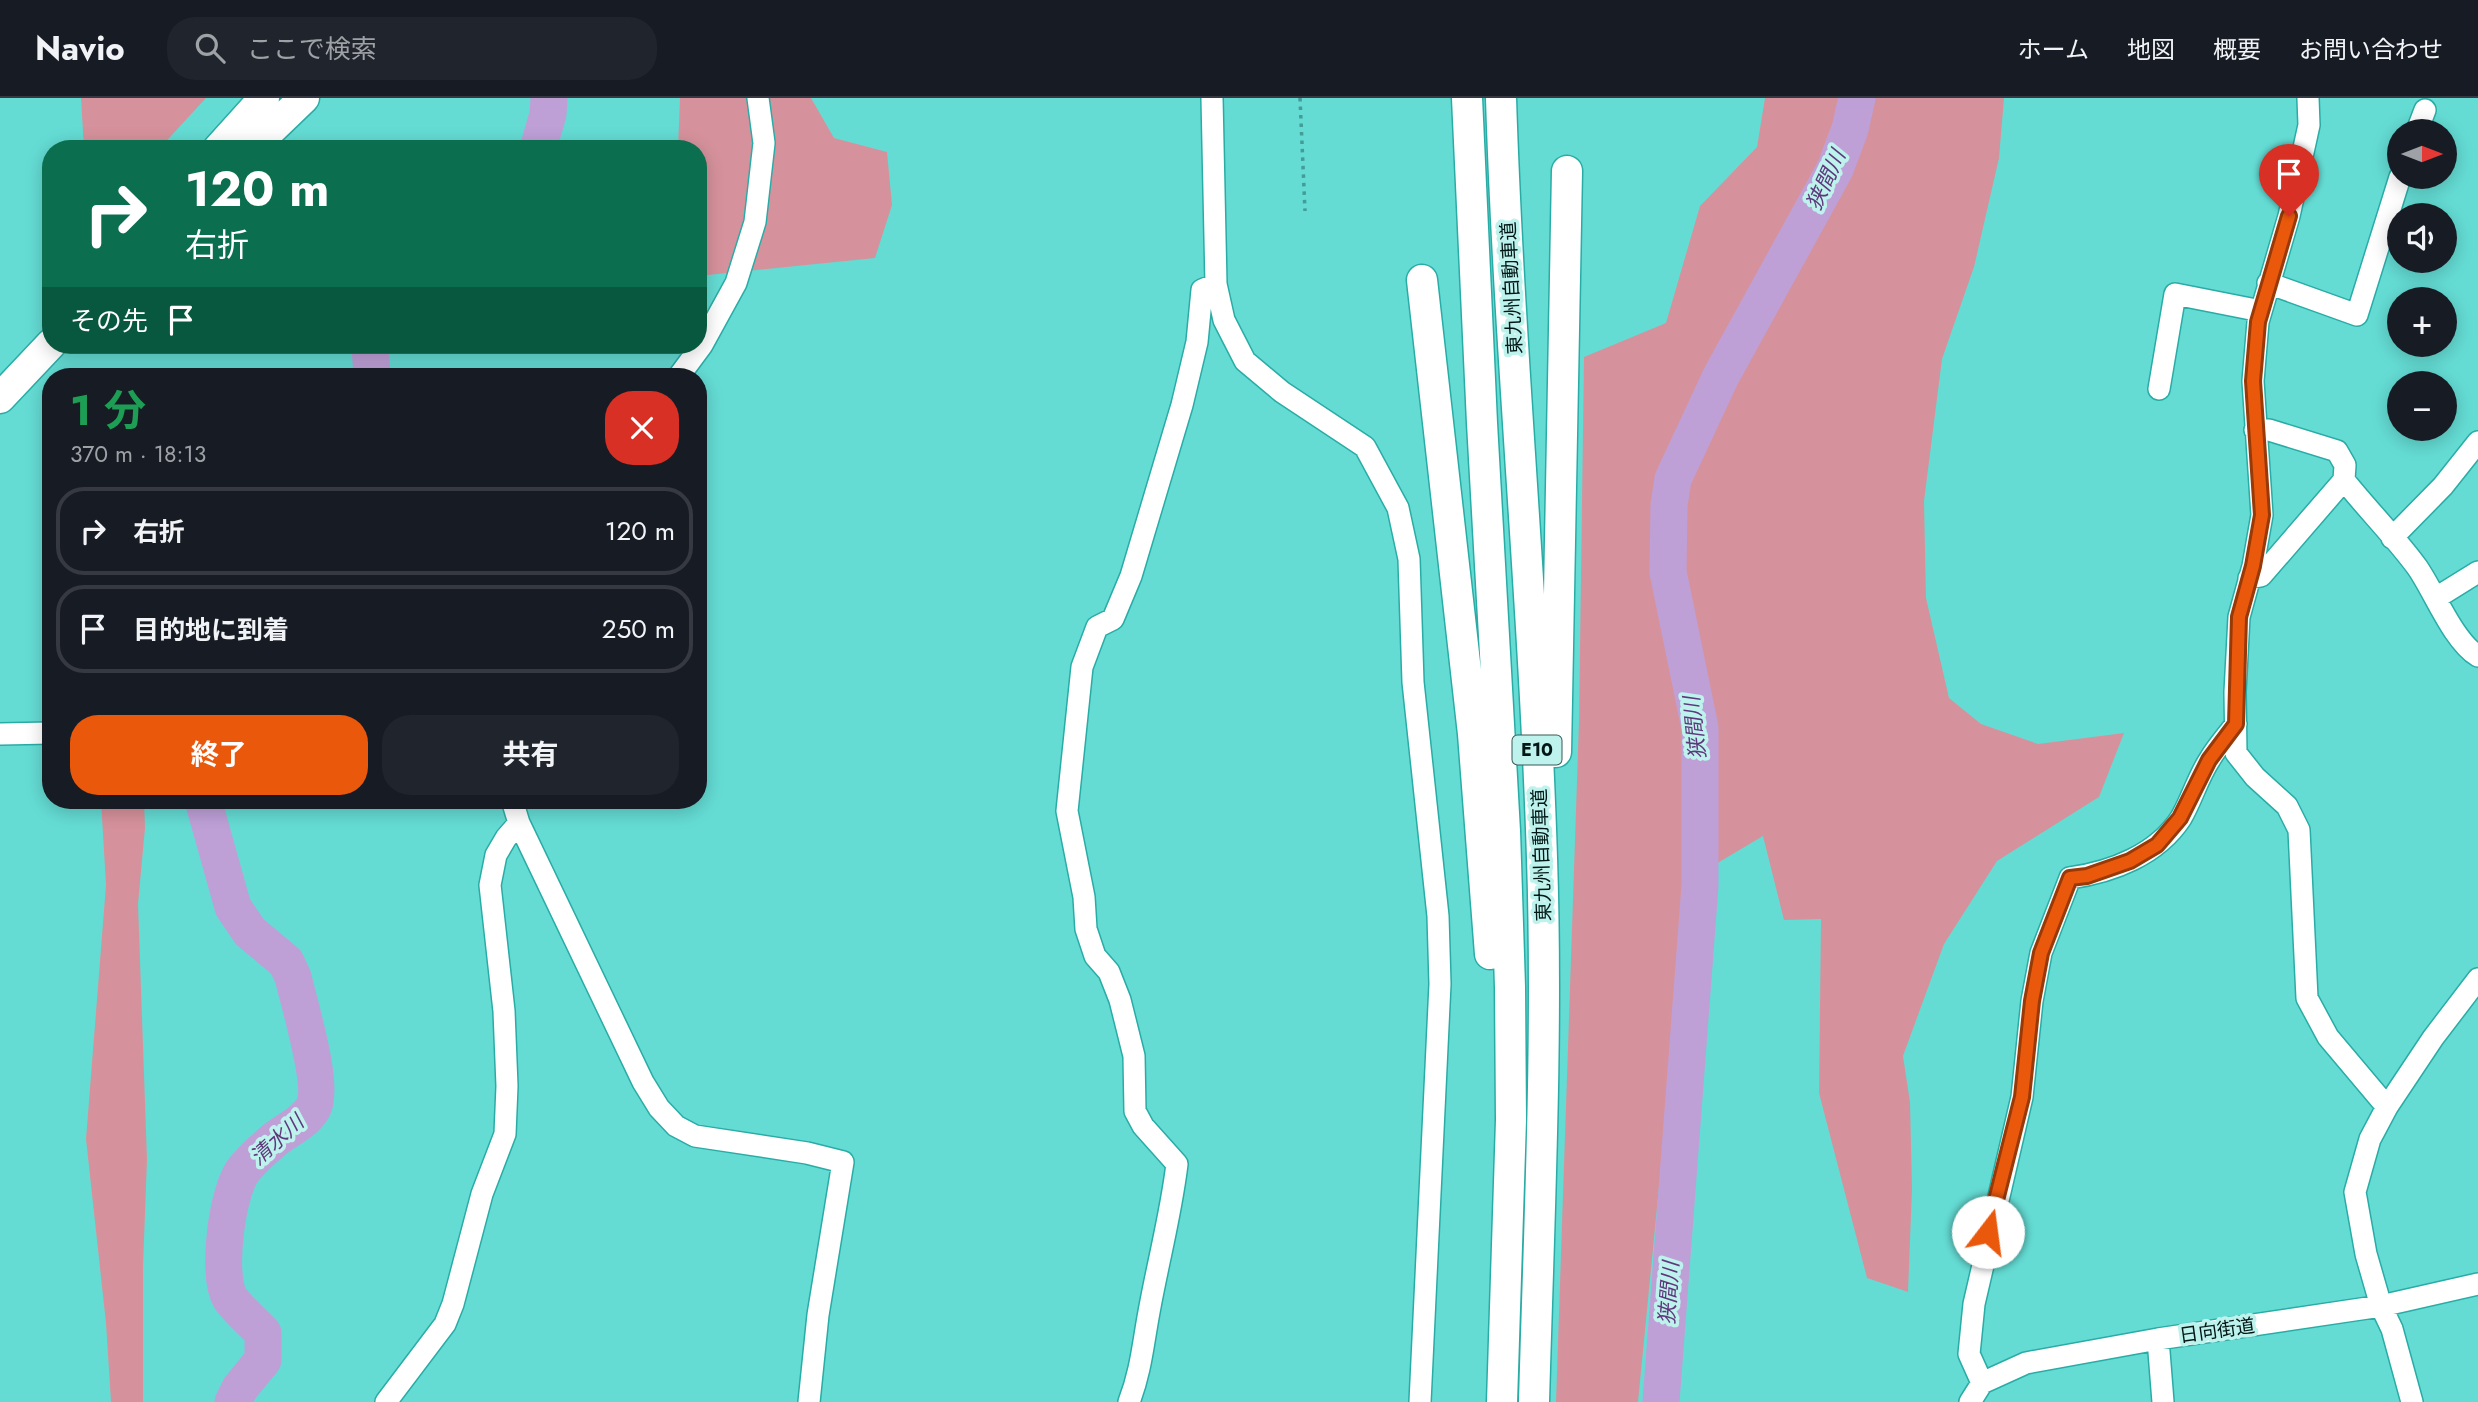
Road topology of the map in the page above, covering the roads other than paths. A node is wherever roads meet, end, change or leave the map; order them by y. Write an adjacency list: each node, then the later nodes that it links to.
1 (264, 98): 10 (highway)
2 (304, 98): 11 (highway)
3 (758, 98): 18 (street)
4 (1212, 98): 16 (street)
5 (1467, 98): 43 (highway, 東九州自動車道 / E10)
6 (1501, 98): 38 (highway, 東九州自動車道 / E10)
7 (2308, 98): 15 (street)
8 (2425, 110): 9 (street)
9 (2422, 119)
10 (226, 140)
11 (260, 140)
12 (1567, 171): 38 (highway)
13 (2396, 189): 15 (street)
14 (1422, 280): 43 (highway)
15 (2268, 283): 17 (street)
16 (1216, 284): 47 (street); 48 (street)
17 (2260, 311): 22 (street); 24 (street)
18 (707, 336)
19 (42, 338): 21 (highway)
20 (42, 354): 23 (highway)
21 (0, 382)
22 (2158, 389)
23 (0, 398)
24 (2255, 430): 26 (street); 29 (street)
25 (2478, 442): 27 (street)
26 (2344, 480): 27 (street); 29 (street)
27 (2392, 538): 30 (street)
28 (2478, 572): 30 (street)
29 (2249, 578): 32 (street)
30 (2436, 598): 31 (street)
31 (2478, 656)
32 (2236, 724): 39 (street); 44 (street)
33 (42, 733): 34 (street)
34 (0, 734)
35 (515, 809): 36 (street)
36 (519, 823): 45 (street); 46 (street)
37 (2478, 979): 39 (street)
38 (1544, 996): 50 (highway, 東九州自動車道 / E10)
39 (2386, 1107): 41 (street)
40 (2478, 1284): 41 (street, 日向街道)
41 (2381, 1306): 42 (street, 日向街道); 53 (street)
42 (2158, 1339): 44 (street, 日向街道); 52 (street)
43 (1504, 1353): 49 (highway, 東九州自動車道 / E10)
44 (1982, 1382): 51 (street)
45 (386, 1402)
46 (809, 1402)
47 (1129, 1402)
48 (1420, 1402)
49 (1502, 1402)
50 (1534, 1402)
51 (1970, 1402)
52 (2163, 1402)
53 (2412, 1402)

